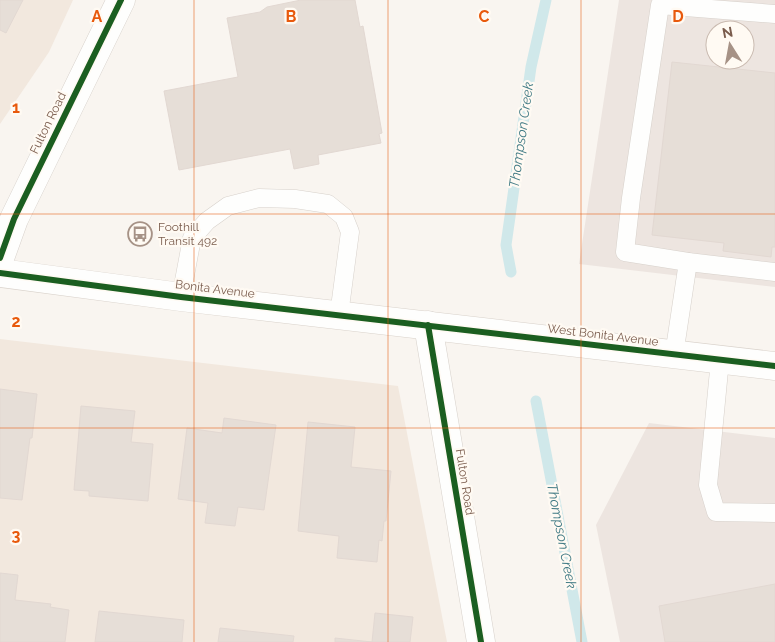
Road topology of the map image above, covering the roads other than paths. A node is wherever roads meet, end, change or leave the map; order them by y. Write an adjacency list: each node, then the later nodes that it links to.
1 (121, 0): 3 (main road, Fulton Road)
2 (775, 14): 4 (lane)
3 (0, 258)
4 (688, 262): 5 (lane); 10 (lane)
5 (775, 272)
6 (0, 273): 7 (main road, Bonita Avenue)
7 (180, 297): 8 (main road, Bonita Avenue); 8 (lane)
8 (339, 315): 9 (main road, Bonita Avenue)
9 (428, 325): 10 (main road, West Bonita Avenue); 14 (main road, Fulton Road)
10 (674, 355): 11 (main road, West Bonita Avenue)
11 (720, 360): 12 (main road, West Bonita Avenue); 13 (lane)
12 (775, 366)
13 (775, 513)
14 (481, 642)

